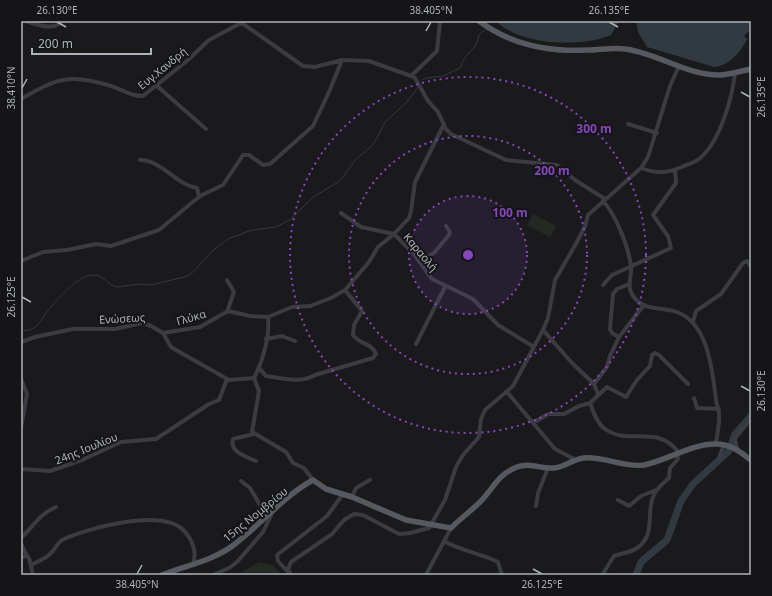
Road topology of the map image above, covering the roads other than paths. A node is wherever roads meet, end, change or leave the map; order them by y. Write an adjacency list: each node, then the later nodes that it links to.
1 (25, 21): 2 (street)
2 (62, 21)
3 (440, 21): 12 (street)
4 (480, 21): 8 (main road)
5 (484, 21): 10 (main road)
6 (240, 22): 7 (street); 13 (street, Ευγ.Χανδρή)
7 (342, 60): 12 (street); 22 (street)
8 (679, 66): 10 (main road); 18 (street)
9 (751, 69): 11 (main road)
10 (707, 73): 11 (main road)
11 (735, 73): 21 (street)
12 (411, 76): 15 (street)
13 (157, 86): 14 (street, Ευγ.Χανδρή); 17 (street)
14 (21, 99)
15 (444, 124): 23 (street); 26 (street)
16 (628, 124): 18 (street)
17 (206, 129)
18 (657, 133): 20 (street)
19 (140, 160): 22 (street)
20 (641, 168): 21 (street); 23 (street)
21 (675, 170): 29 (street)
22 (199, 197): 27 (street)
23 (604, 200): 29 (street); 40 (street)
24 (341, 213): 26 (street)
25 (446, 226): 28 (street)
26 (394, 234): 28 (street, Καραολή); 35 (street)
27 (21, 261)
28 (419, 261): 34 (street, Καραολή)
29 (631, 267): 32 (street); 33 (street)
30 (751, 267): 39 (street)
31 (227, 280): 37 (street)
32 (603, 284)
33 (629, 284): 36 (street); 42 (street)
34 (445, 286): 46 (street); 47 (street, Καραολή)
35 (345, 290): 38 (street); 48 (street)
36 (644, 305): 39 (street); 42 (street)
37 (227, 312): 38 (street); 41 (street, Γλύκα)
38 (268, 317): 43 (street)
39 (693, 322): 58 (street)
40 (543, 330): 47 (street); 52 (street)
41 (163, 333): 44 (street, Ενώσεως); 51 (street, Ενώσεως)
42 (619, 337): 52 (street)
43 (266, 339): 45 (street); 48 (street)
44 (21, 342)
45 (295, 342)
46 (416, 344)
47 (534, 347): 54 (street)
48 (259, 368): 49 (street)
49 (254, 378): 51 (street); 62 (street)
50 (21, 379): 61 (street)
51 (227, 379): 71 (street, 24ης Ιουλίου)
52 (594, 384): 55 (street)
53 (688, 384): 55 (street)
54 (507, 392): 60 (street); 83 (street)
55 (598, 394): 57 (street)
56 (694, 398): 58 (street)
57 (590, 403): 60 (street); 65 (street)
58 (719, 409): 63 (street)
59 (751, 419): 64 (street)
60 (533, 423): 67 (street)
61 (21, 428)
62 (254, 434): 69 (street); 72 (street)
63 (716, 444): 64 (main road); 65 (main road)
64 (731, 447): 66 (street); 68 (main road)
65 (677, 453): 67 (main road); 75 (street)
66 (719, 458)
67 (576, 460): 70 (main road)
68 (751, 460)
69 (256, 461)
70 (548, 468): 79 (street); 84 (main road)
71 (21, 469)
72 (313, 480): 76 (main road); 81 (main road, 15ης Νομβρίου)
73 (370, 480): 77 (street)
74 (241, 481): 82 (street)
75 (656, 490): 78 (street); 98 (street)
76 (343, 494): 77 (main road); 92 (street)
77 (352, 497): 83 (main road)
78 (618, 500)
79 (536, 506)
80 (56, 507): 85 (street)
81 (273, 510): 82 (main road, 15ης Νομβρίου); 95 (street)
82 (266, 515): 91 (main road, 15ης Νομβρίου)
83 (431, 526): 84 (main road); 92 (street)
84 (451, 528): 86 (street)
85 (21, 538)
86 (444, 541): 96 (street); 97 (street)
87 (21, 544): 88 (street)
88 (27, 556): 89 (street); 90 (street)
89 (21, 557)
90 (31, 563): 91 (street); 93 (street)
91 (193, 564): 94 (main road, 15ης Νομβρίου)
92 (290, 574)
93 (33, 575)
94 (162, 575)
95 (213, 575)
96 (426, 575)
97 (502, 575)
98 (602, 575)

